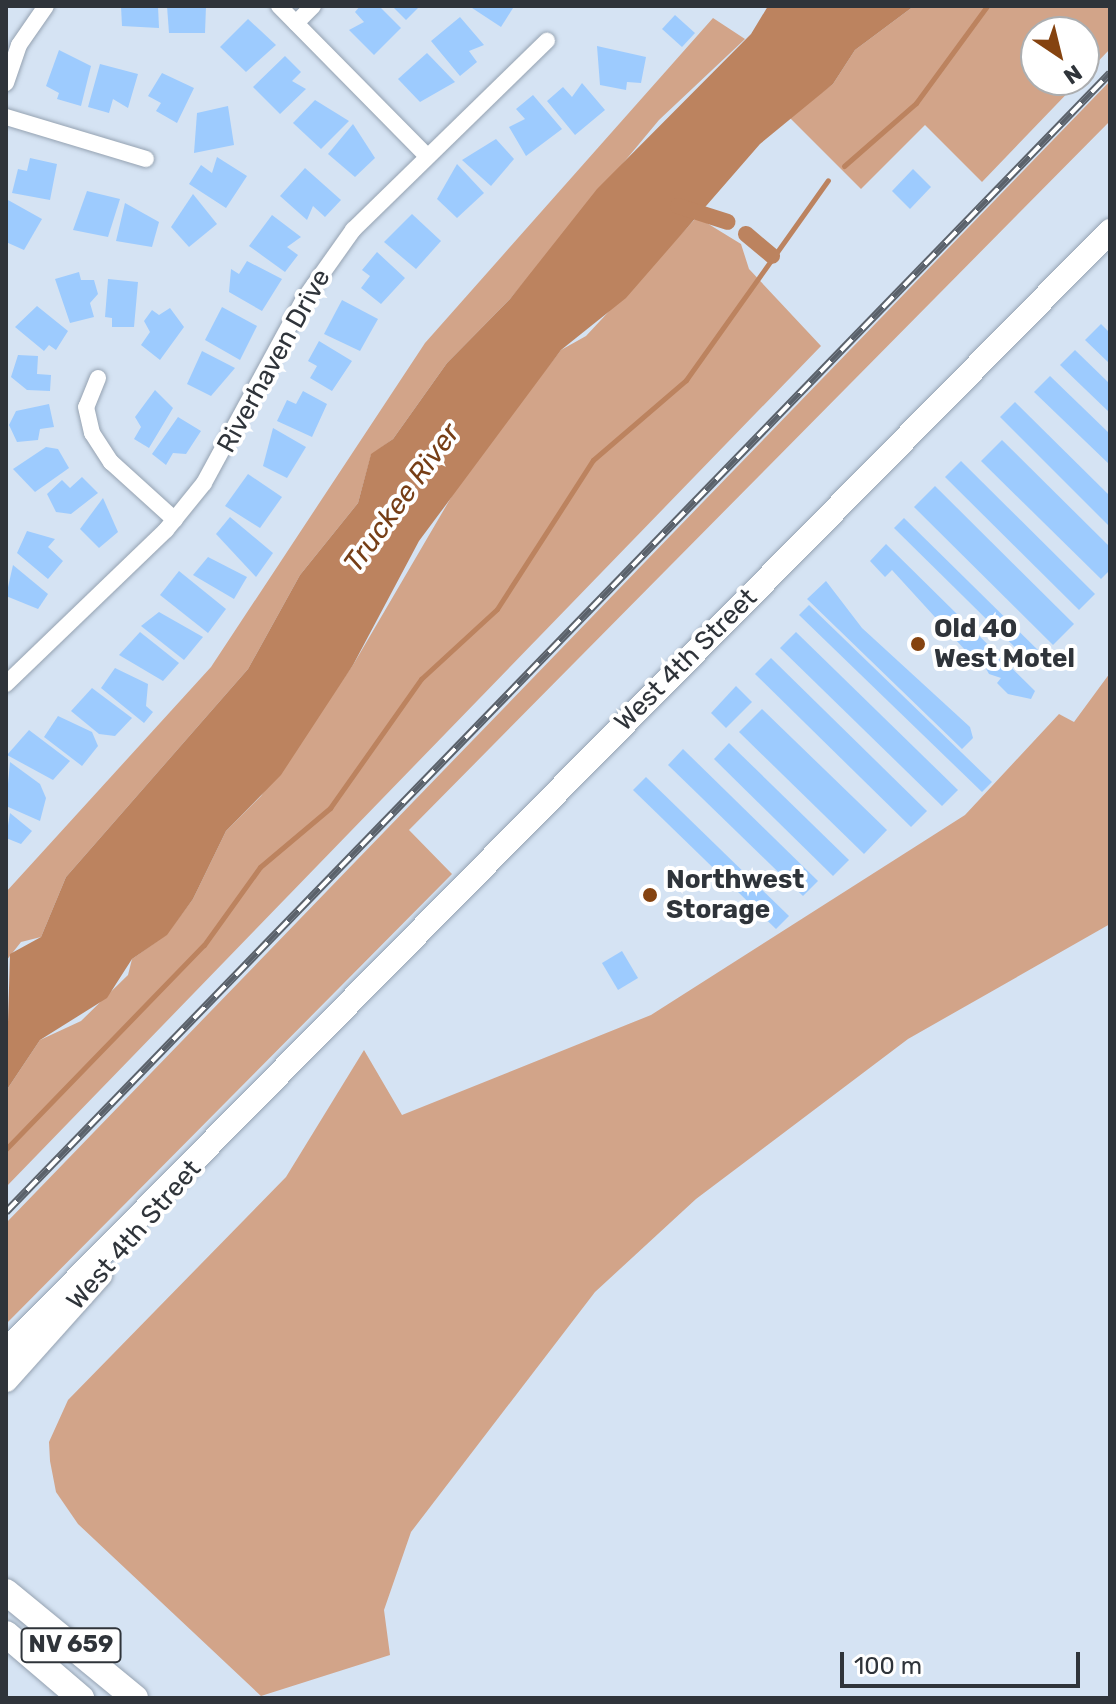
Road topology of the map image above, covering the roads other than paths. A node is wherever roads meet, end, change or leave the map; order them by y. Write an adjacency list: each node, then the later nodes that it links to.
1 (46, 6): 6 (street)
2 (279, 6): 4 (street)
3 (313, 6): 4 (street)
4 (296, 23): 8 (street)
5 (547, 41): 8 (street, Riverhaven Drive)
6 (6, 83)
7 (6, 117): 9 (street)
8 (425, 154): 12 (street, Riverhaven Drive)
9 (146, 159)
10 (1110, 231): 14 (main road, West 4th Street)
11 (98, 378): 12 (street)
12 (175, 520): 13 (street, Riverhaven Drive)
13 (6, 684)
14 (262, 1090): 15 (main road, West 4th Street); 16 (main road, West 4th Street)
15 (6, 1351)
16 (6, 1380)
17 (6, 1592): 20 (main road, NV 659)
18 (6, 1634): 19 (main road, NV 659)
19 (81, 1698)
20 (135, 1698)

